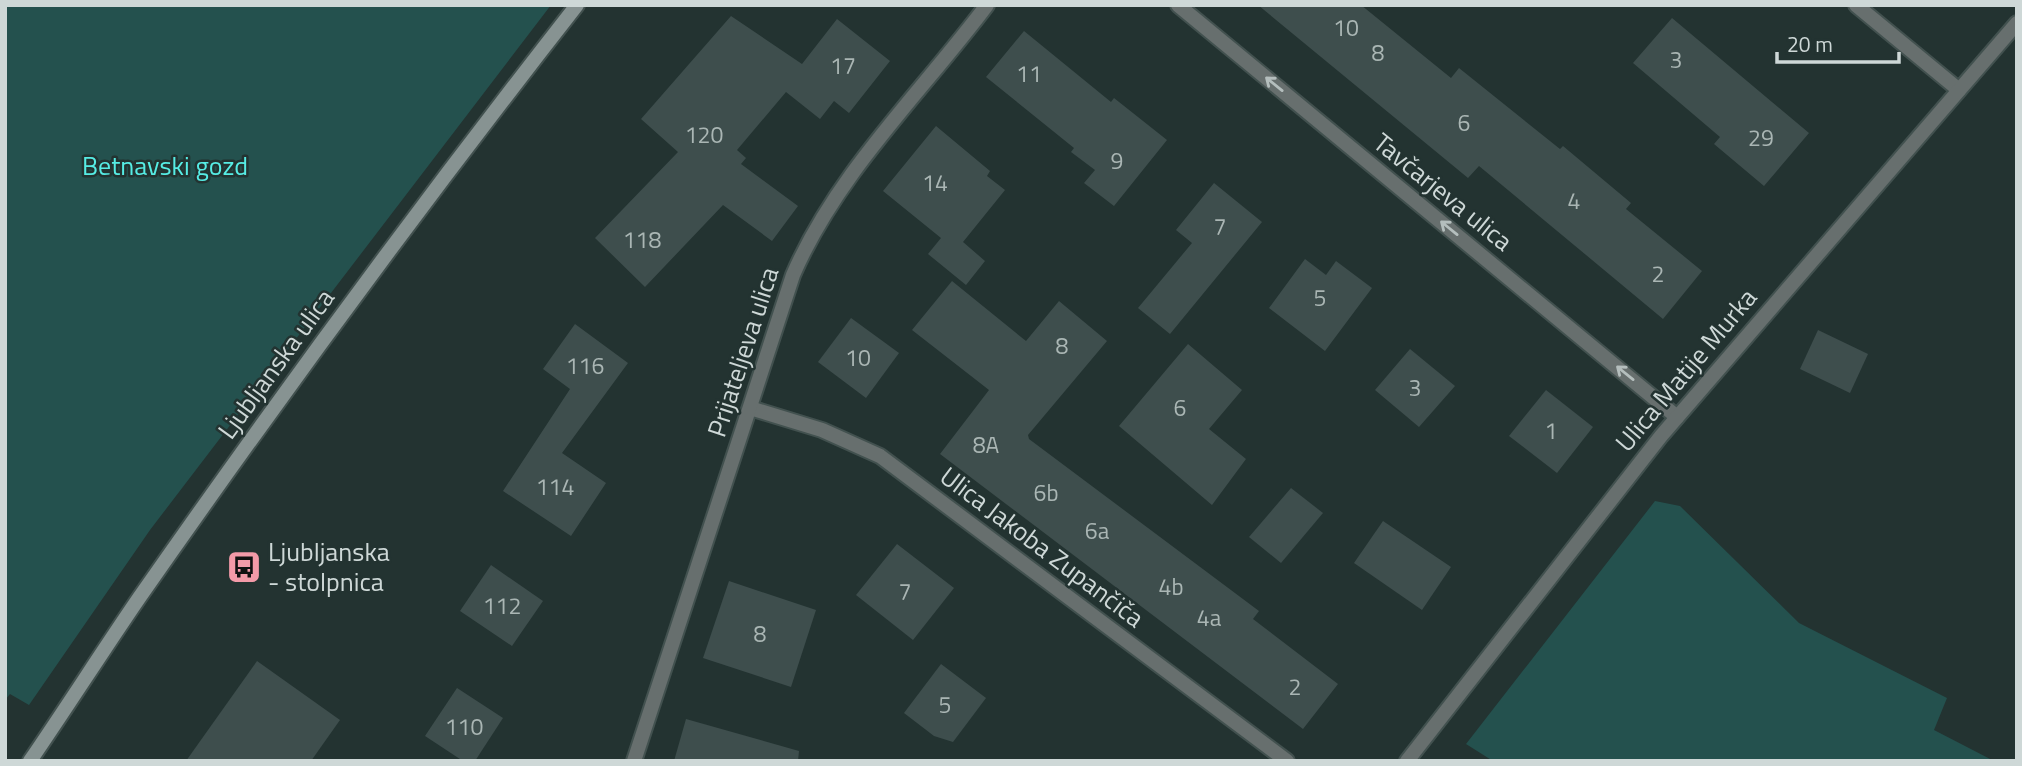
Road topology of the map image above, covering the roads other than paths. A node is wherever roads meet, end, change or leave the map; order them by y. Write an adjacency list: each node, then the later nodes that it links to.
1 (577, 5): 9 (street, Ljubljanska ulica)
2 (987, 5): 7 (street, Prijateljeva ulica)
3 (1178, 5): 8 (street, Tavčarjeva ulica, one-way to 3)
4 (1856, 5): 6 (street)
5 (2017, 23): 6 (street, Ulica Matije Murka)
6 (1959, 90): 8 (street, Ulica Matije Murka)
7 (750, 408): 10 (street, Prijateljeva ulica); 11 (street, Ulica Jakoba Zupančiča)
8 (1678, 416): 12 (street, Ulica Matije Murka)
9 (30, 761)
10 (634, 761)
11 (1287, 761)
12 (1407, 761)

